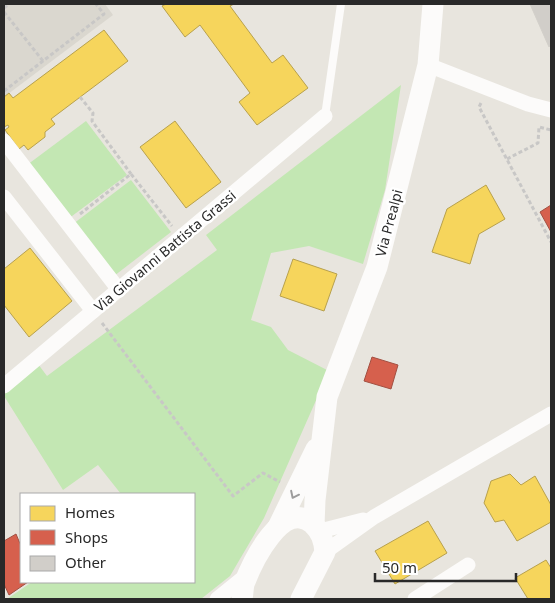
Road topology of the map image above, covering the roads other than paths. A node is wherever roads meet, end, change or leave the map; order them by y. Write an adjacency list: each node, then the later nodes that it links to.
1 (341, 4): 5 (lane)
2 (433, 4): 3 (street, Via Prealpi)
3 (428, 65): 4 (street); 12 (street, Via Prealpi)
4 (551, 110)
5 (325, 116): 8 (street, Via Giovanni Battista Grassi)
6 (4, 141): 8 (street)
7 (4, 197): 9 (street)
8 (118, 290): 9 (street, Via Giovanni Battista Grassi)
9 (93, 311): 10 (street, Via Giovanni Battista Grassi)
10 (4, 386)
11 (551, 414): 13 (street)
12 (323, 436): 14 (street, Via Prealpi, one-way to 14); 15 (street, Via Prealpi)
13 (374, 517): 15 (street); 16 (street)
14 (278, 527): 15 (street); 18 (street, Via Prealpi)
15 (317, 528): 16 (street, Via Prealpi)
16 (325, 552): 21 (street)
17 (468, 565): 22 (street)
18 (249, 573): 19 (street); 20 (street, Via Prealpi)
19 (217, 599)
20 (242, 599)
21 (301, 599)
22 (415, 599)

